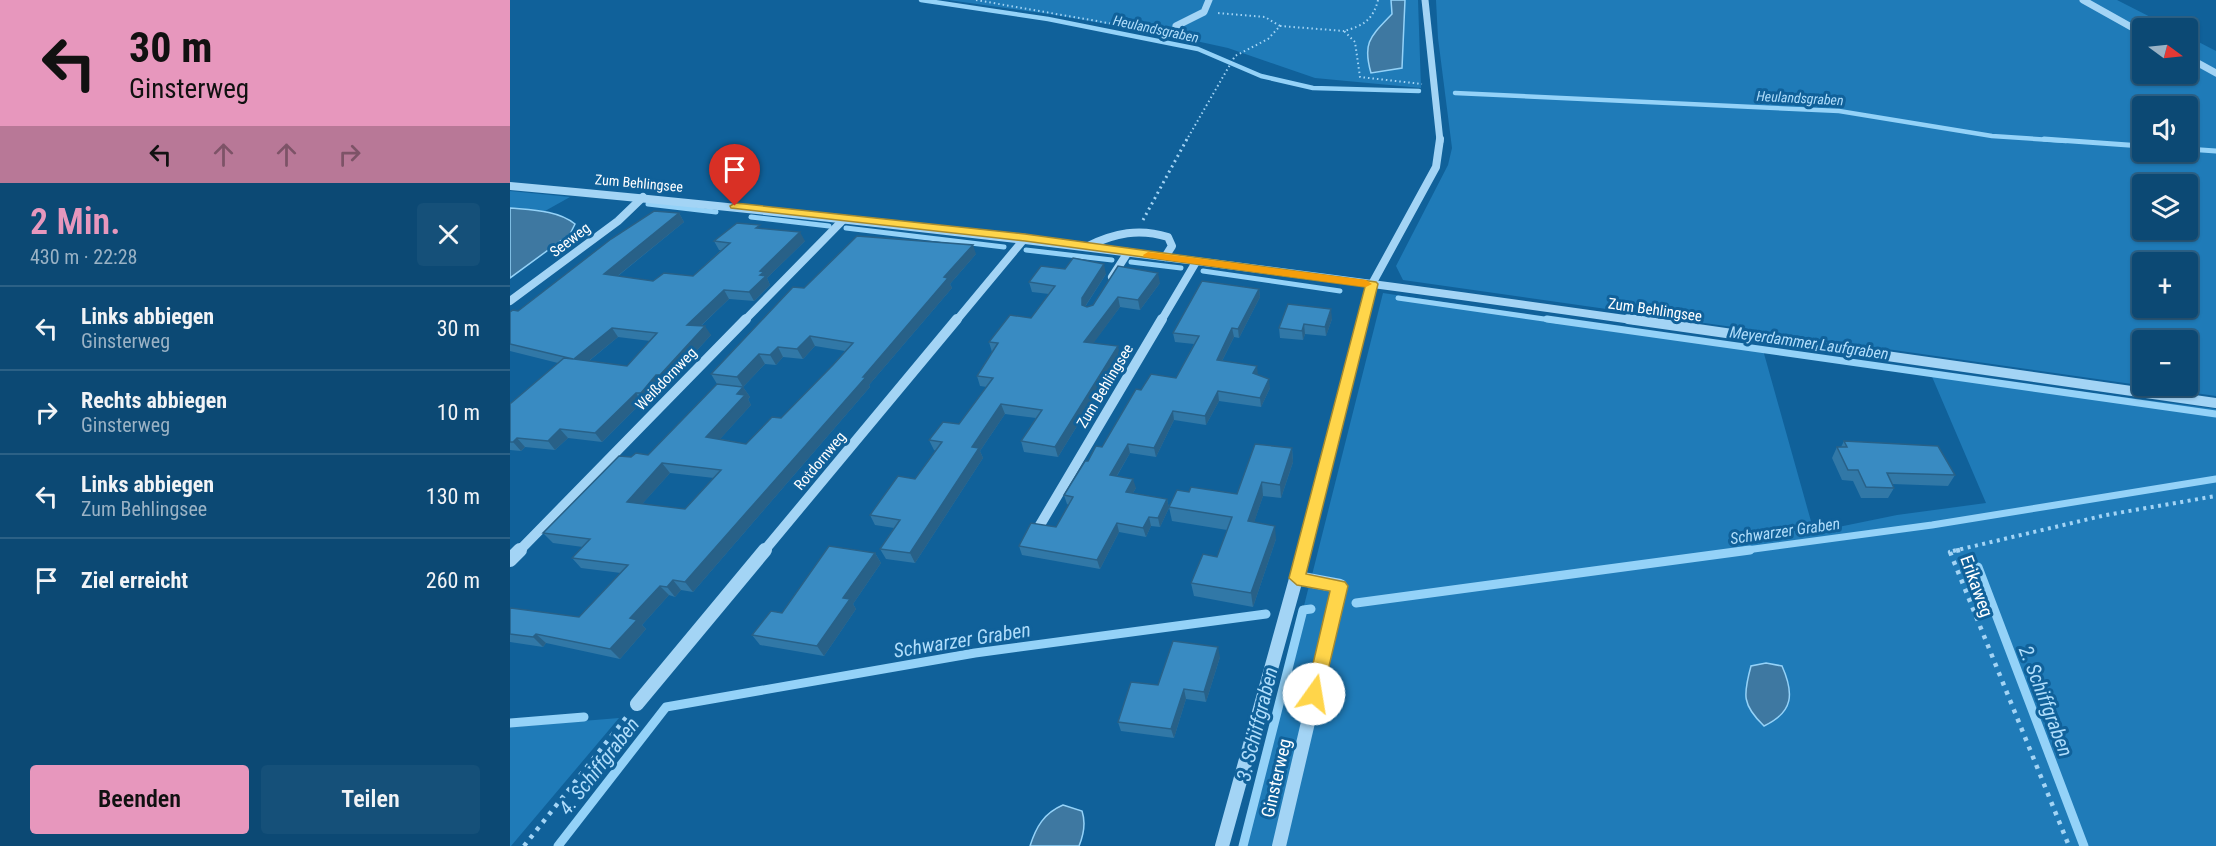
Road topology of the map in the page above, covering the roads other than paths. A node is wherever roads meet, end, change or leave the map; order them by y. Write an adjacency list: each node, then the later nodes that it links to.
1 (1209, 0): 4 (street)
2 (1425, 0): 16 (street, Ginsterweg)
3 (2083, 0): 5 (street)
4 (1176, 26)
5 (2132, 27)
6 (2198, 63): 7 (street)
7 (2216, 73)
8 (510, 186): 9 (street, Zum Behlingsee)
9 (643, 197): 10 (street, Zum Behlingsee); 18 (street, Seeweg)
10 (844, 219): 11 (street, Zum Behlingsee); 21 (street, Weißdornweg)
11 (1025, 238): 12 (street, Zum Behlingsee); 23 (street, Rotdornweg)
12 (1088, 246): 13 (street, Zum Behlingsee); 14 (street)
13 (1128, 252): 14 (street, Zum Behlingsee); 17 (street)
14 (1165, 257): 15 (street, Zum Behlingsee)
15 (1196, 262): 16 (street, Zum Behlingsee); 20 (street, Zum Behlingsee)
16 (1372, 284): 19 (street, Zum Behlingsee); 22 (street, Ginsterweg)
17 (1106, 286)
18 (510, 301)
19 (2216, 403)
20 (1040, 525)
21 (510, 560)
22 (1297, 578): 24 (street, Ginsterweg); 25 (street, Ginsterweg)
23 (637, 704)
24 (1222, 846)
25 (1279, 846)

